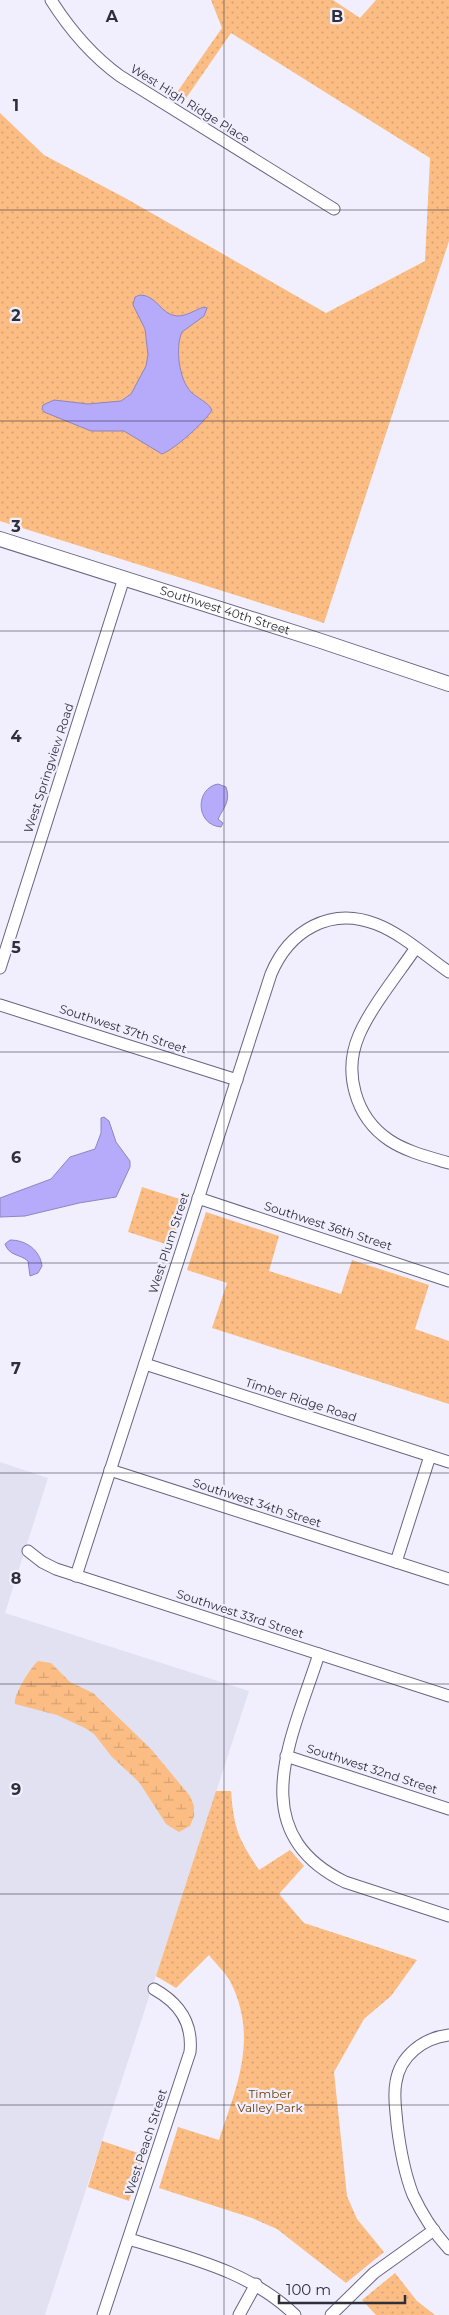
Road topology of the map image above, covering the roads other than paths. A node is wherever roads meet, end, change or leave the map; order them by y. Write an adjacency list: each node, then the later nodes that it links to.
1 (51, 0): 2 (street, West High Ridge Place)
2 (334, 209)
3 (0, 540): 4 (main road, Southwest 40th Street)
4 (124, 578): 5 (main road, Southwest 40th Street); 7 (street, West Springview Road)
5 (449, 684)
6 (415, 949): 8 (street); 10 (street, West Plum Street); 11 (street)
7 (0, 968)
8 (449, 972)
9 (0, 1005): 10 (street, Southwest 37th Street)
10 (237, 1080): 12 (street, West Plum Street)
11 (449, 1163)
12 (198, 1198): 13 (street, Southwest 36th Street); 14 (street, West Plum Street)
13 (449, 1281)
14 (145, 1364): 15 (street, Timber Ridge Road); 17 (street, West Plum Street)
15 (430, 1456): 16 (street, Timber Ridge Road); 19 (street)
16 (449, 1462)
17 (110, 1470): 19 (street, Southwest 34th Street); 20 (street, West Plum Street)
18 (28, 1551): 20 (street, Southwest 33rd Street)
19 (396, 1562): 21 (street, Southwest 34th Street)
20 (76, 1576): 22 (street, Southwest 33rd Street)
21 (449, 1579)
22 (319, 1654): 23 (street, Southwest 33rd Street); 24 (street)
23 (449, 1696)
24 (286, 1756): 25 (street, Southwest 32nd Street); 26 (street)
25 (449, 1809)
26 (449, 1916)
27 (154, 1988): 30 (street, West Peach Street)
28 (449, 2035): 29 (street)
29 (434, 2230): 31 (street); 36 (street)
30 (128, 2238): 32 (street); 33 (street, West Peach Street)
31 (449, 2249)
32 (256, 2284): 34 (street); 35 (street)
33 (103, 2315)
34 (239, 2315)
35 (295, 2315)
36 (331, 2315)

